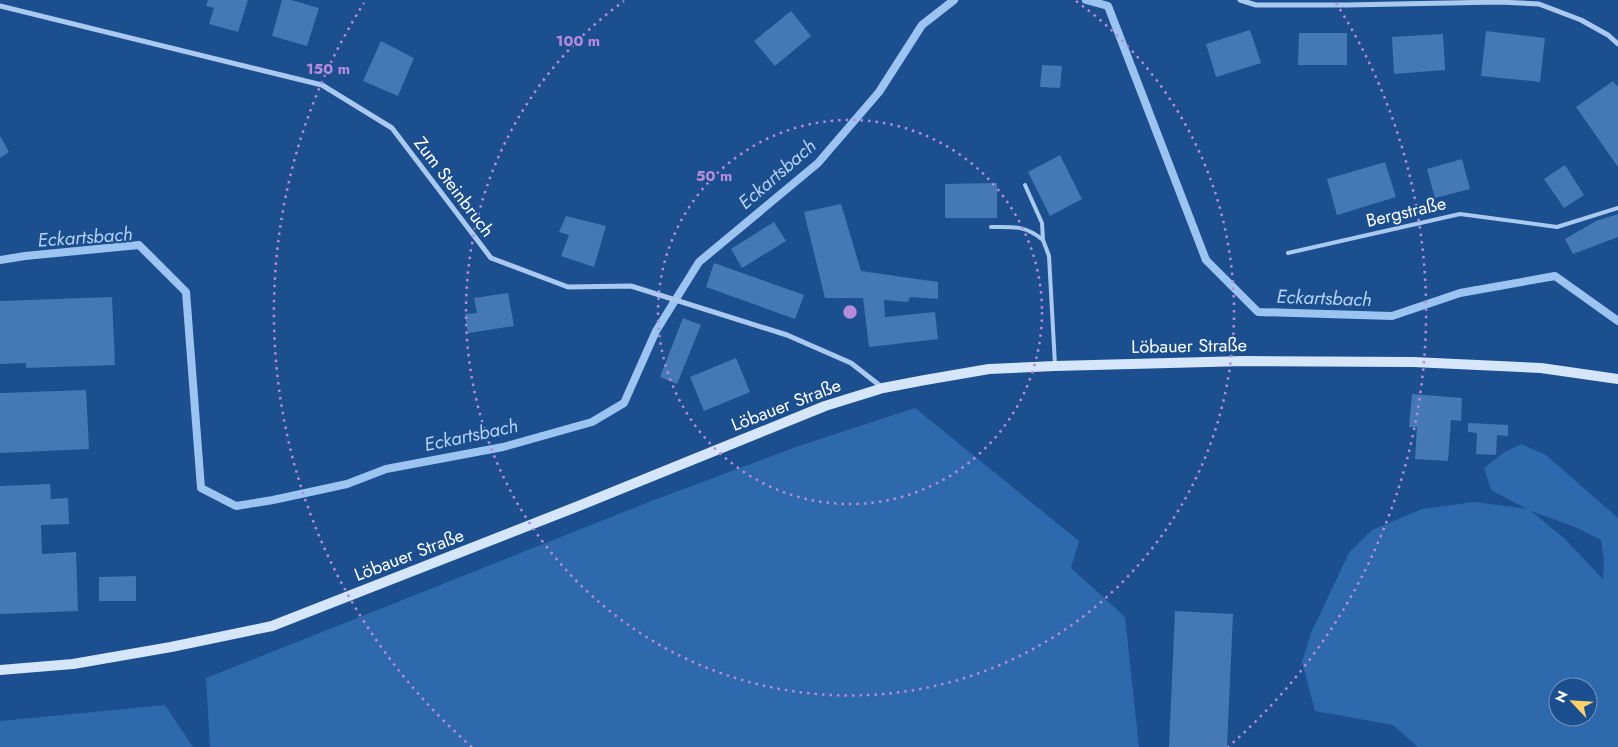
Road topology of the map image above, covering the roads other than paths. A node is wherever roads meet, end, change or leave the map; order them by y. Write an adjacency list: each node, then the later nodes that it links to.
1 (1240, 0): 3 (street)
2 (0, 6): 11 (street, Zum Steinbruch)
3 (1618, 44)
4 (1025, 185): 7 (lane)
5 (1618, 208): 8 (lane, Bergstraße)
6 (992, 226): 7 (lane)
7 (1043, 240): 9 (lane)
8 (1288, 253)
9 (1055, 366): 10 (main road, Löbauer Straße); 11 (main road, Löbauer Straße)
10 (1618, 379)
11 (883, 388): 12 (main road, Löbauer Straße)
12 (0, 670)

